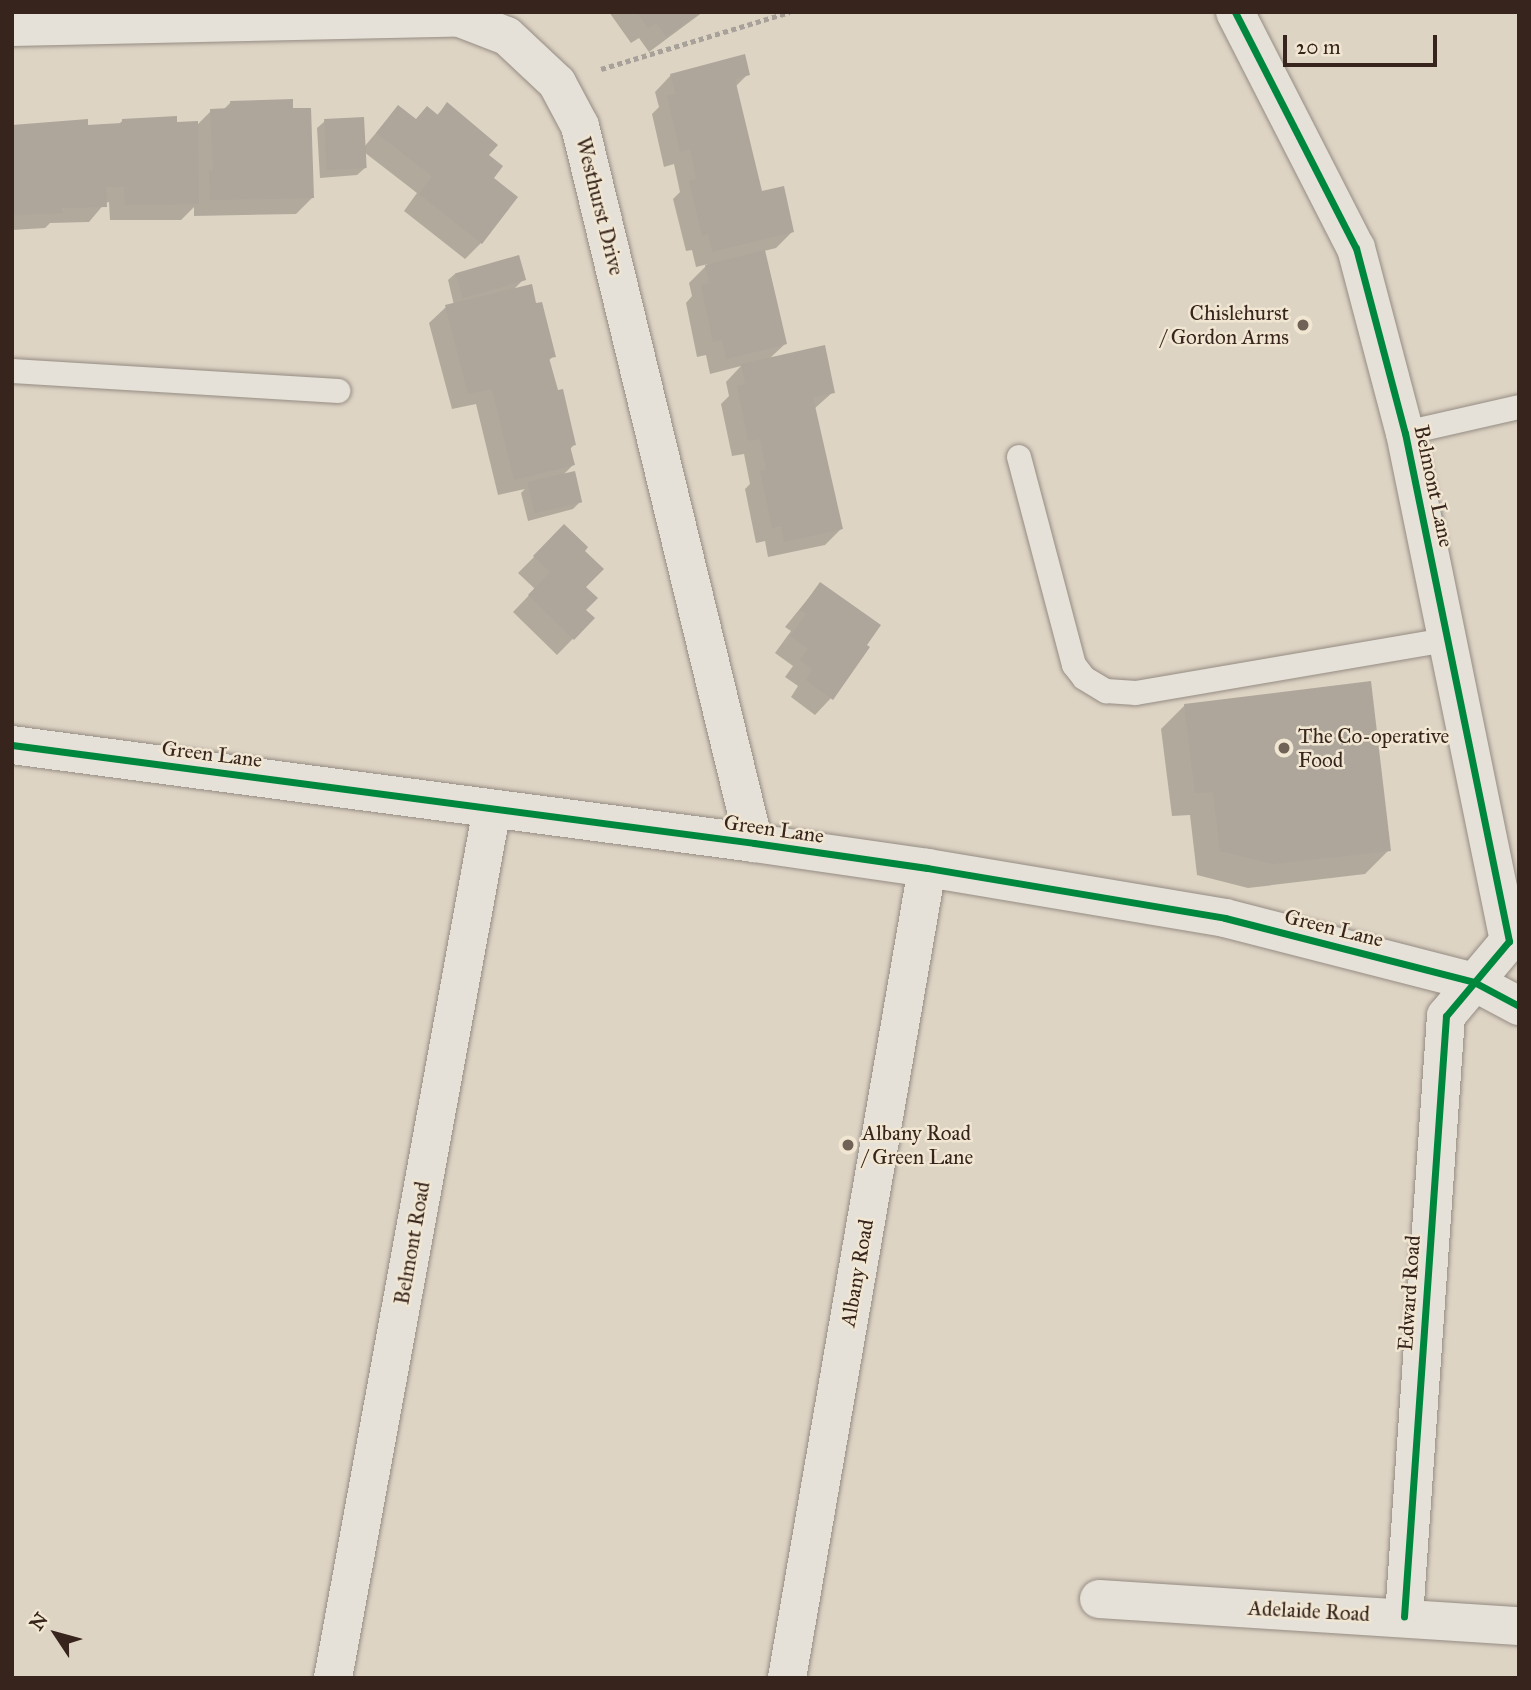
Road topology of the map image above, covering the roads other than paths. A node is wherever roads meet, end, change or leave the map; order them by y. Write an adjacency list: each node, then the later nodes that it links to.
1 (1234, 12): 7 (street, Belmont Lane)
2 (90, 19): 3 (street, Westhurst Drive); 12 (street, Westhurst Drive)
3 (12, 27)
4 (12, 370): 5 (lane)
5 (338, 391)
6 (1519, 407): 7 (lane)
7 (1405, 433): 9 (street, Belmont Lane)
8 (1019, 457): 9 (lane)
9 (1447, 640): 14 (street, Belmont Lane)
10 (12, 746): 11 (street, Green Lane)
11 (492, 808): 12 (street, Green Lane); 19 (street, Belmont Road)
12 (754, 843): 13 (street, Green Lane)
13 (927, 868): 14 (street, Green Lane); 20 (street, Albany Road)
14 (1474, 982): 15 (street, Green Lane); 17 (street, Edward Road)
15 (1519, 1006)
16 (1098, 1600): 17 (street, Adelaide Road)
17 (1404, 1617): 18 (street, Adelaide Road)
18 (1519, 1626)
19 (332, 1678)
20 (788, 1678)

